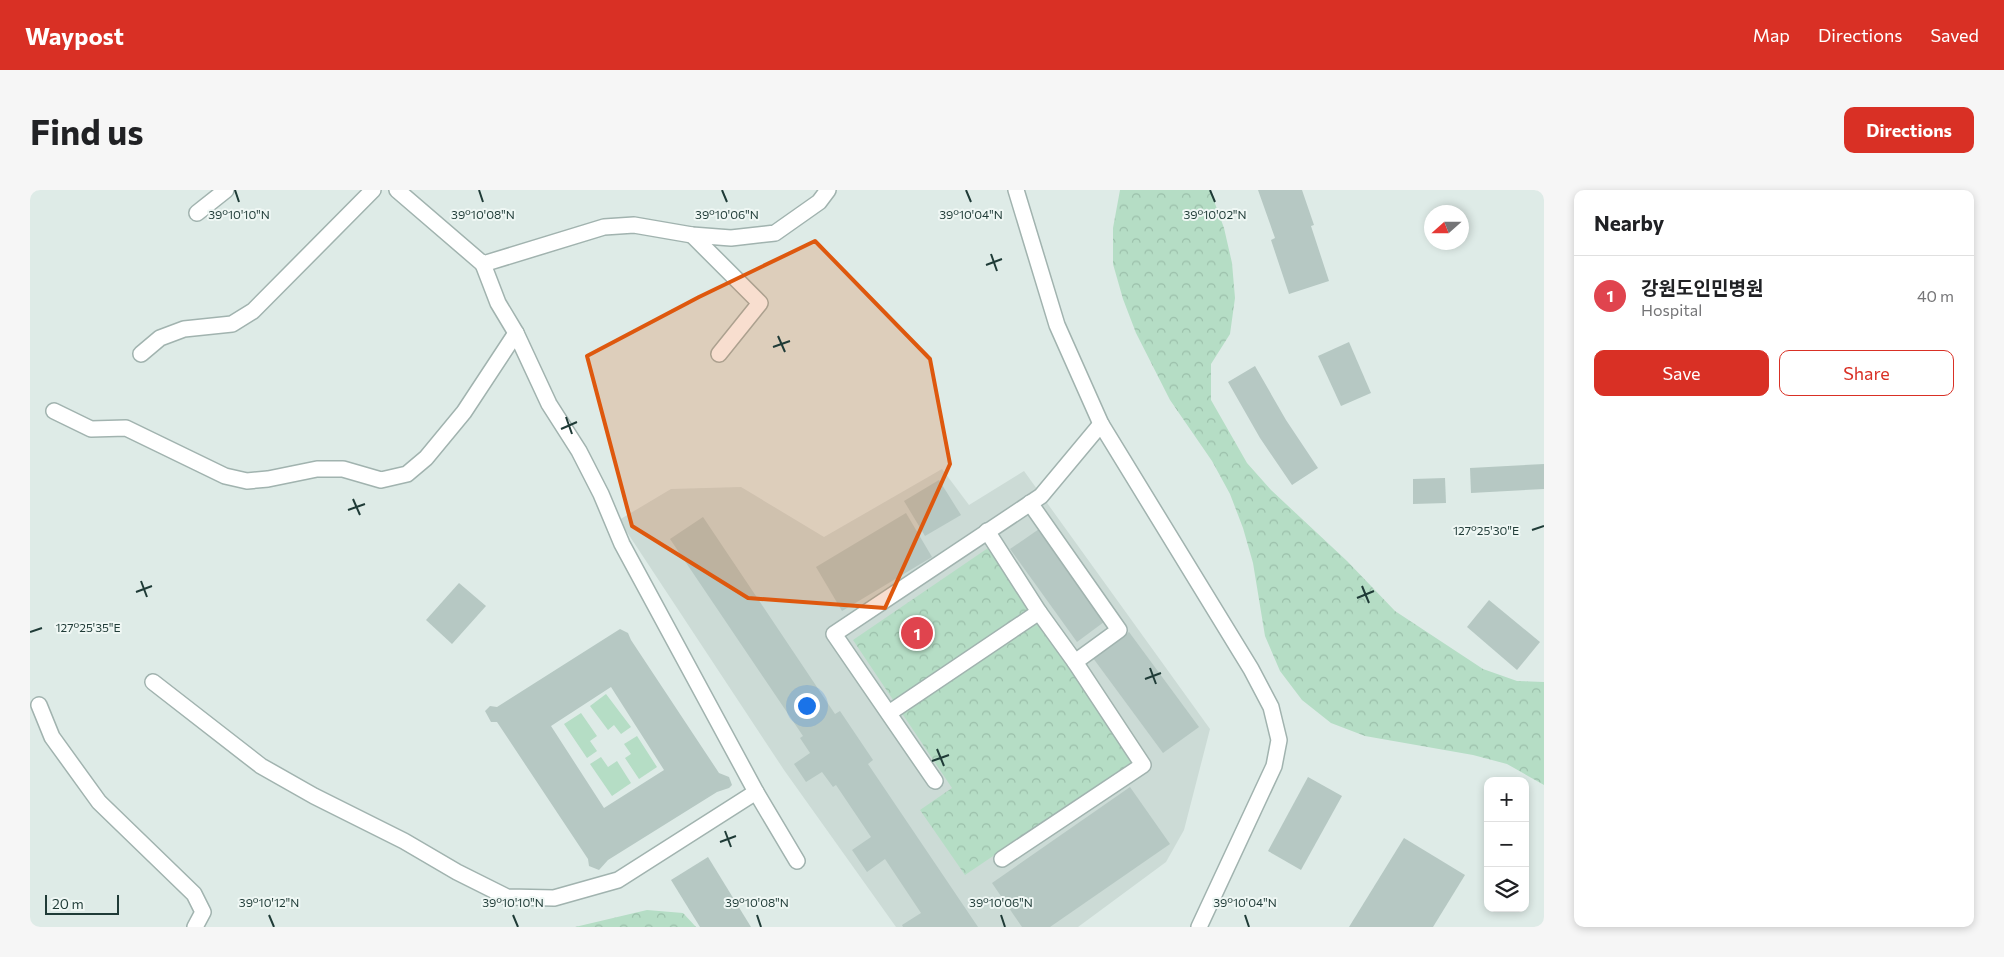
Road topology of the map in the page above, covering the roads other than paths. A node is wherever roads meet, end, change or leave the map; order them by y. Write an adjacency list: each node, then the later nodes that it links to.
1 (226, 190): 6 (street)
2 (373, 190): 10 (street)
3 (397, 190): 8 (street)
4 (828, 190): 7 (street)
5 (1016, 190): 13 (street)
6 (197, 213)
7 (692, 235): 8 (street); 11 (street)
8 (483, 264): 9 (street)
9 (516, 333): 12 (street); 22 (street)
10 (141, 354)
11 (719, 354)
12 (54, 411)
13 (1101, 424): 14 (street); 26 (street)
14 (1030, 503): 15 (street); 17 (street)
15 (987, 531): 16 (street); 20 (street)
16 (1039, 612): 17 (street); 20 (street)
17 (1075, 662): 23 (street)
18 (152, 682): 22 (street)
19 (39, 705): 25 (street)
20 (889, 713): 21 (street)
21 (935, 781)
22 (756, 792): 24 (street)
23 (1002, 858)
24 (797, 861)
25 (195, 927)
26 (1199, 927)

